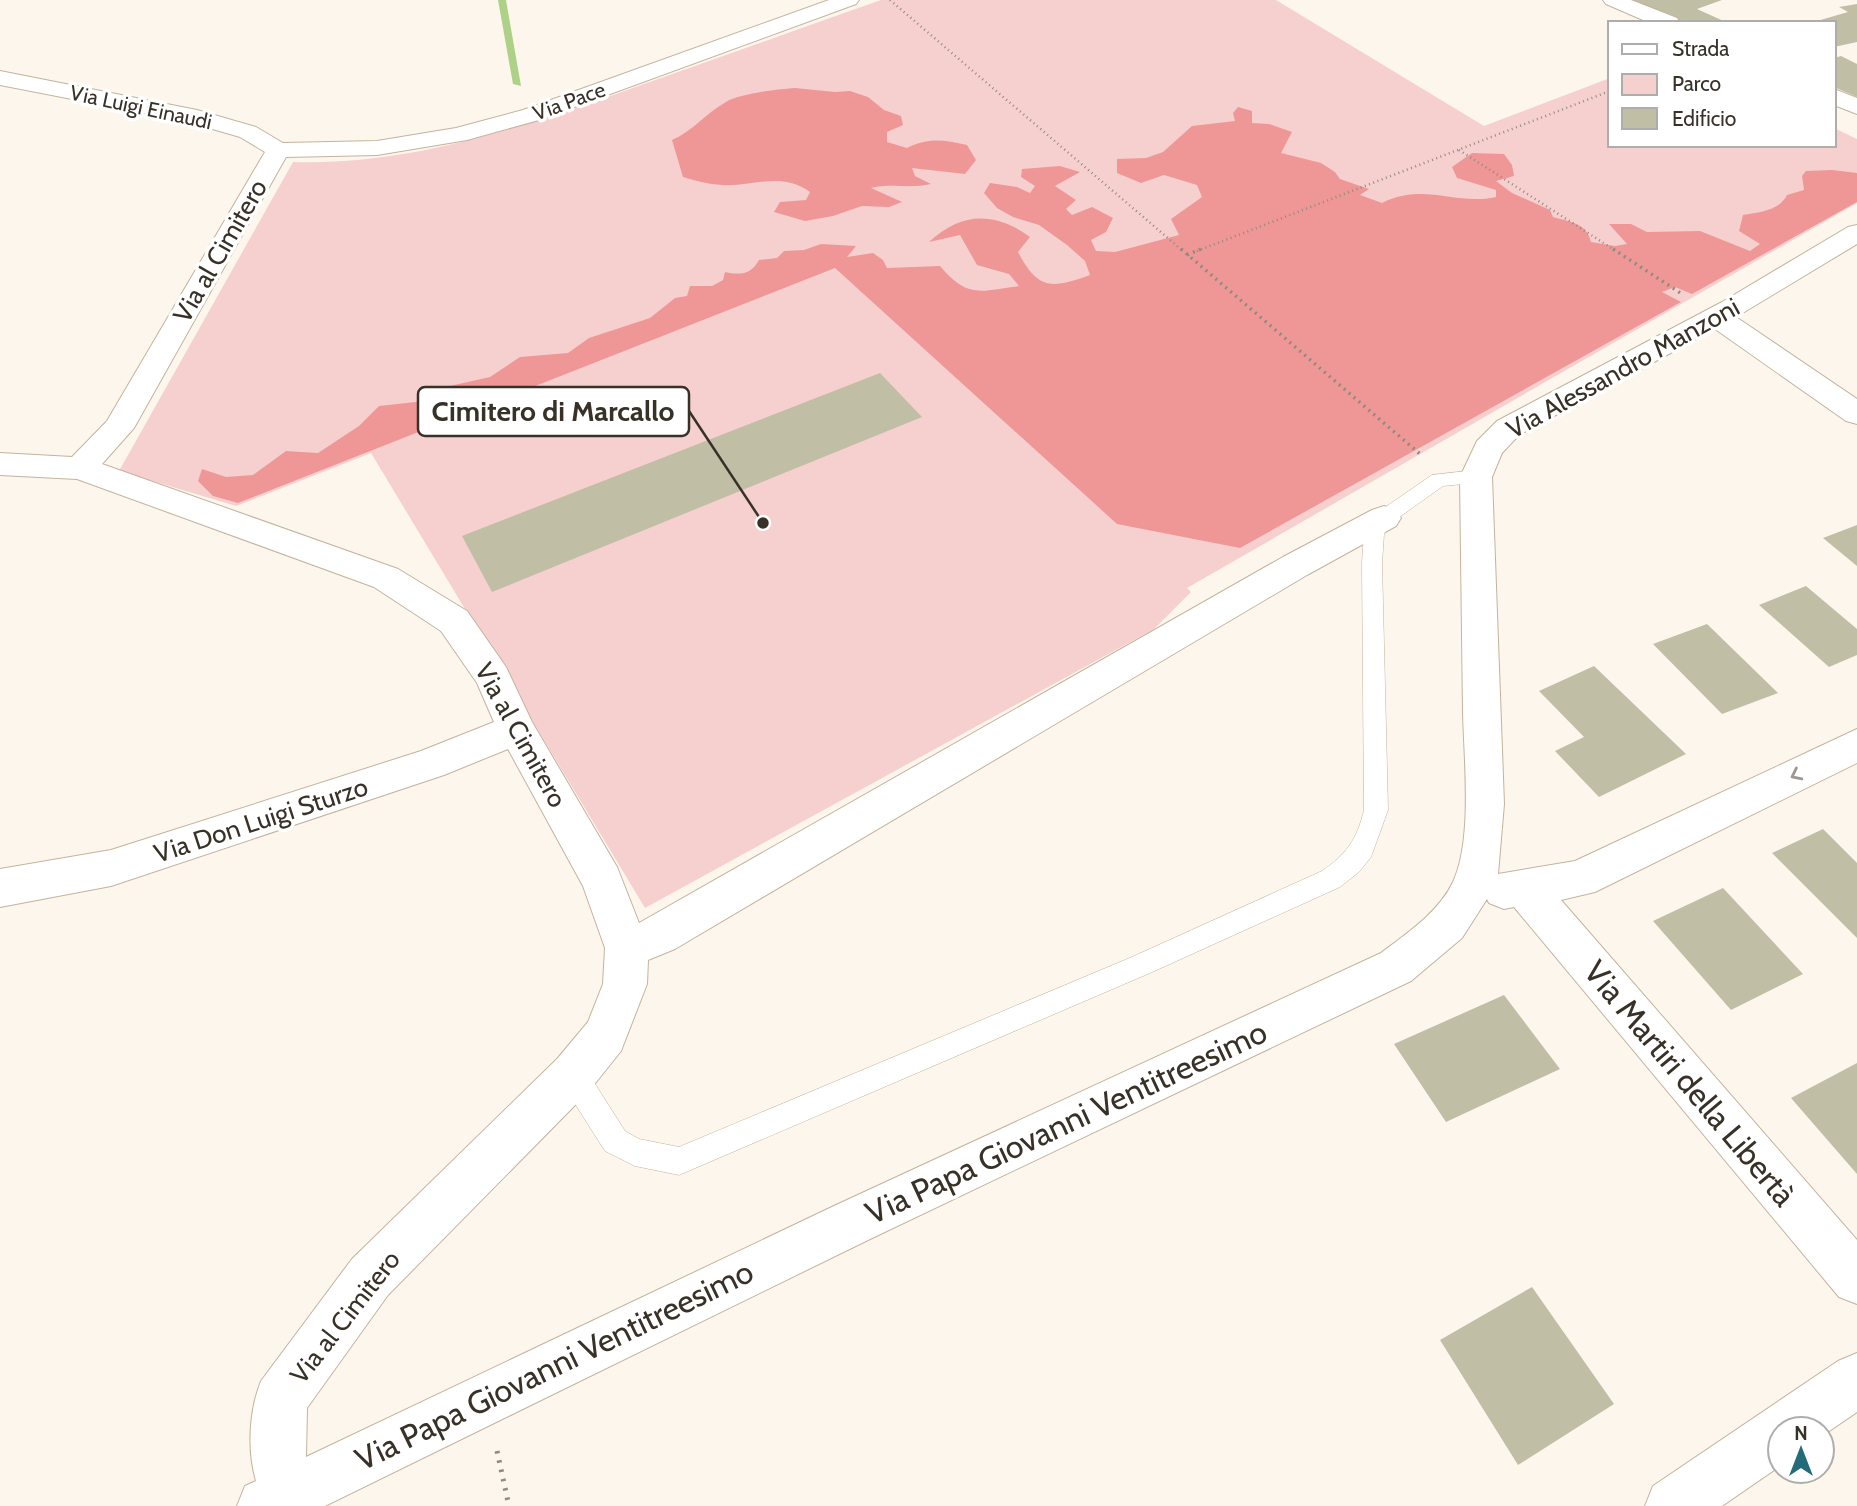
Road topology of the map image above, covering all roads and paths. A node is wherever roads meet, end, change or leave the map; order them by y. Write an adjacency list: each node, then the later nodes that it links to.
1 (849, 0): 9 (street, Via Pace)
2 (890, 0): 12 (path)
3 (1613, 0): 4 (street)
4 (1664, 21)
5 (0, 78): 9 (street, Via Luigi Einaudi)
6 (1608, 92): 10 (path)
7 (1836, 97): 8 (street)
8 (1857, 107)
9 (278, 150): 16 (street, Via al Cimitero)
10 (1459, 150): 12 (path); 13 (path)
11 (1857, 233): 13 (street, Via Alessandro Manzoni)
12 (1186, 255): 18 (path)
13 (1724, 312): 14 (street); 17 (street, Via Alessandro Manzoni)
14 (1857, 414)
15 (0, 464): 16 (street)
16 (80, 468): 20 (street, Via al Cimitero)
17 (1476, 477): 18 (lane); 24 (street, Via Alessandro Manzoni)
18 (1439, 480): 19 (lane)
19 (1384, 518): 25 (street); 26 (lane)
20 (516, 729): 22 (street, Via Don Luigi Sturzo); 25 (street, Via al Cimitero)
21 (1857, 745): 23 (street, one-way to 23)
22 (0, 888)
23 (1524, 888): 24 (street); 27 (street, Via Martiri della Libertà)
24 (1471, 892): 31 (street, Via Papa Giovanni Ventitreesimo)
25 (627, 948): 26 (street, Via al Cimitero)
26 (573, 1075): 31 (street, Via al Cimitero)
27 (1857, 1279)
28 (1857, 1380): 29 (street)
29 (1806, 1415)
30 (1766, 1443): 32 (street)
31 (276, 1500)
32 (1673, 1506)

